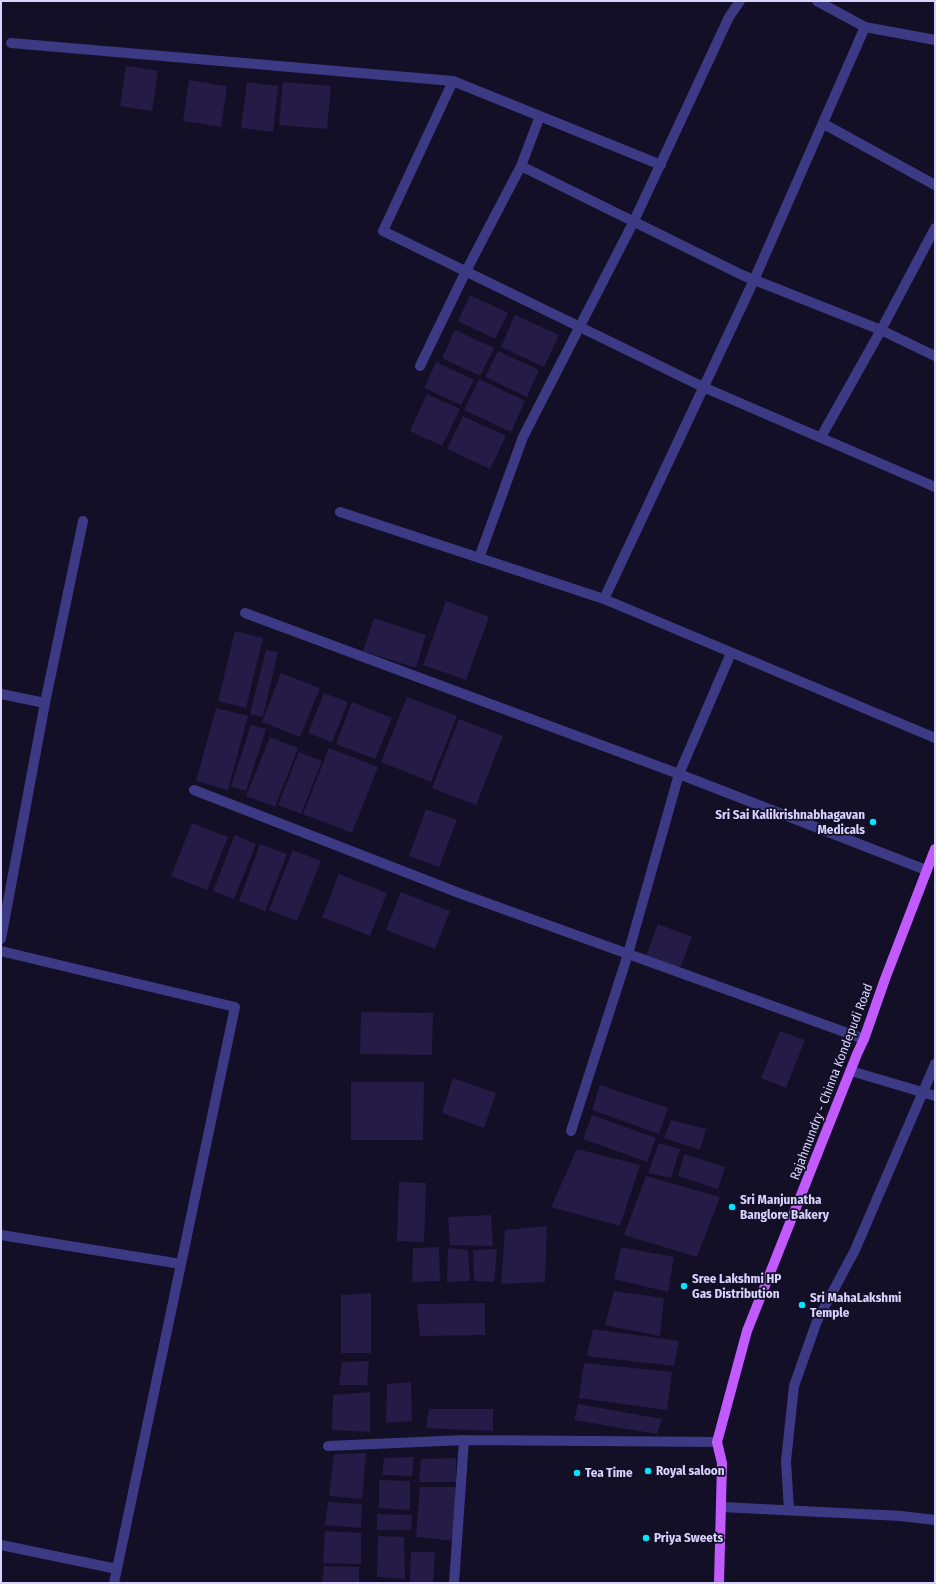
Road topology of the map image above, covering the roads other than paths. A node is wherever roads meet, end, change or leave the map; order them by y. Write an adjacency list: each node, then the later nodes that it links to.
1 (740, 1): 9 (street)
2 (817, 1): 3 (street)
3 (865, 27): 4 (street); 8 (street)
4 (935, 40)
5 (12, 42): 6 (street)
6 (454, 81): 7 (street); 14 (street)
7 (540, 116): 9 (street); 10 (street)
8 (824, 124): 11 (street); 15 (street)
9 (661, 165): 12 (street)
10 (521, 166): 12 (street); 14 (street)
11 (935, 185)
12 (634, 221): 15 (street); 16 (street)
13 (935, 228): 17 (street)
14 (466, 271): 16 (street); 19 (street)
15 (754, 280): 17 (street); 20 (street)
16 (580, 327): 20 (street); 25 (street)
17 (882, 330): 18 (street); 21 (street)
18 (935, 356)
19 (420, 366)
20 (703, 387): 21 (street); 26 (street)
21 (821, 437): 22 (street)
22 (935, 487)
23 (340, 512): 25 (street)
24 (82, 521): 30 (street)
25 (479, 558): 26 (street)
26 (604, 599): 28 (street)
27 (245, 613): 32 (street)
28 (731, 653): 31 (street); 32 (street)
29 (1, 694): 30 (street)
30 (45, 703): 36 (street)
31 (935, 738)
32 (679, 774): 35 (street); 38 (street)
33 (194, 790): 38 (street)
34 (935, 848): 35 (main road, Rajahmundry - Chinna Kondepudi Road)
35 (930, 865): 39 (main road, Rajahmundry - Chinna Kondepudi Road)
36 (1, 939)
37 (1, 951): 46 (street)
38 (628, 954): 39 (street); 44 (street)
39 (864, 1039): 41 (main road, Rajahmundry - Chinna Kondepudi Road)
40 (935, 1064): 42 (street)
41 (851, 1071): 42 (street); 48 (main road, Rajahmundry - Chinna Kondepudi Road)
42 (924, 1092): 43 (street); 51 (street)
43 (935, 1096)
44 (571, 1131)
45 (1, 1235): 46 (street)
46 (181, 1264): 54 (street)
47 (464, 1440): 48 (street); 49 (street); 56 (street)
48 (717, 1442): 50 (main road, Rajahmundry - Chinna Kondepudi Road)
49 (328, 1446)
50 (721, 1507): 51 (street); 57 (main road, Rajahmundry - Chinna Kondepudi Road)
51 (789, 1510): 52 (street)
52 (935, 1520)
53 (1, 1545): 54 (street)
54 (117, 1569): 55 (street)
55 (114, 1583)
56 (454, 1583)
57 (719, 1583)

